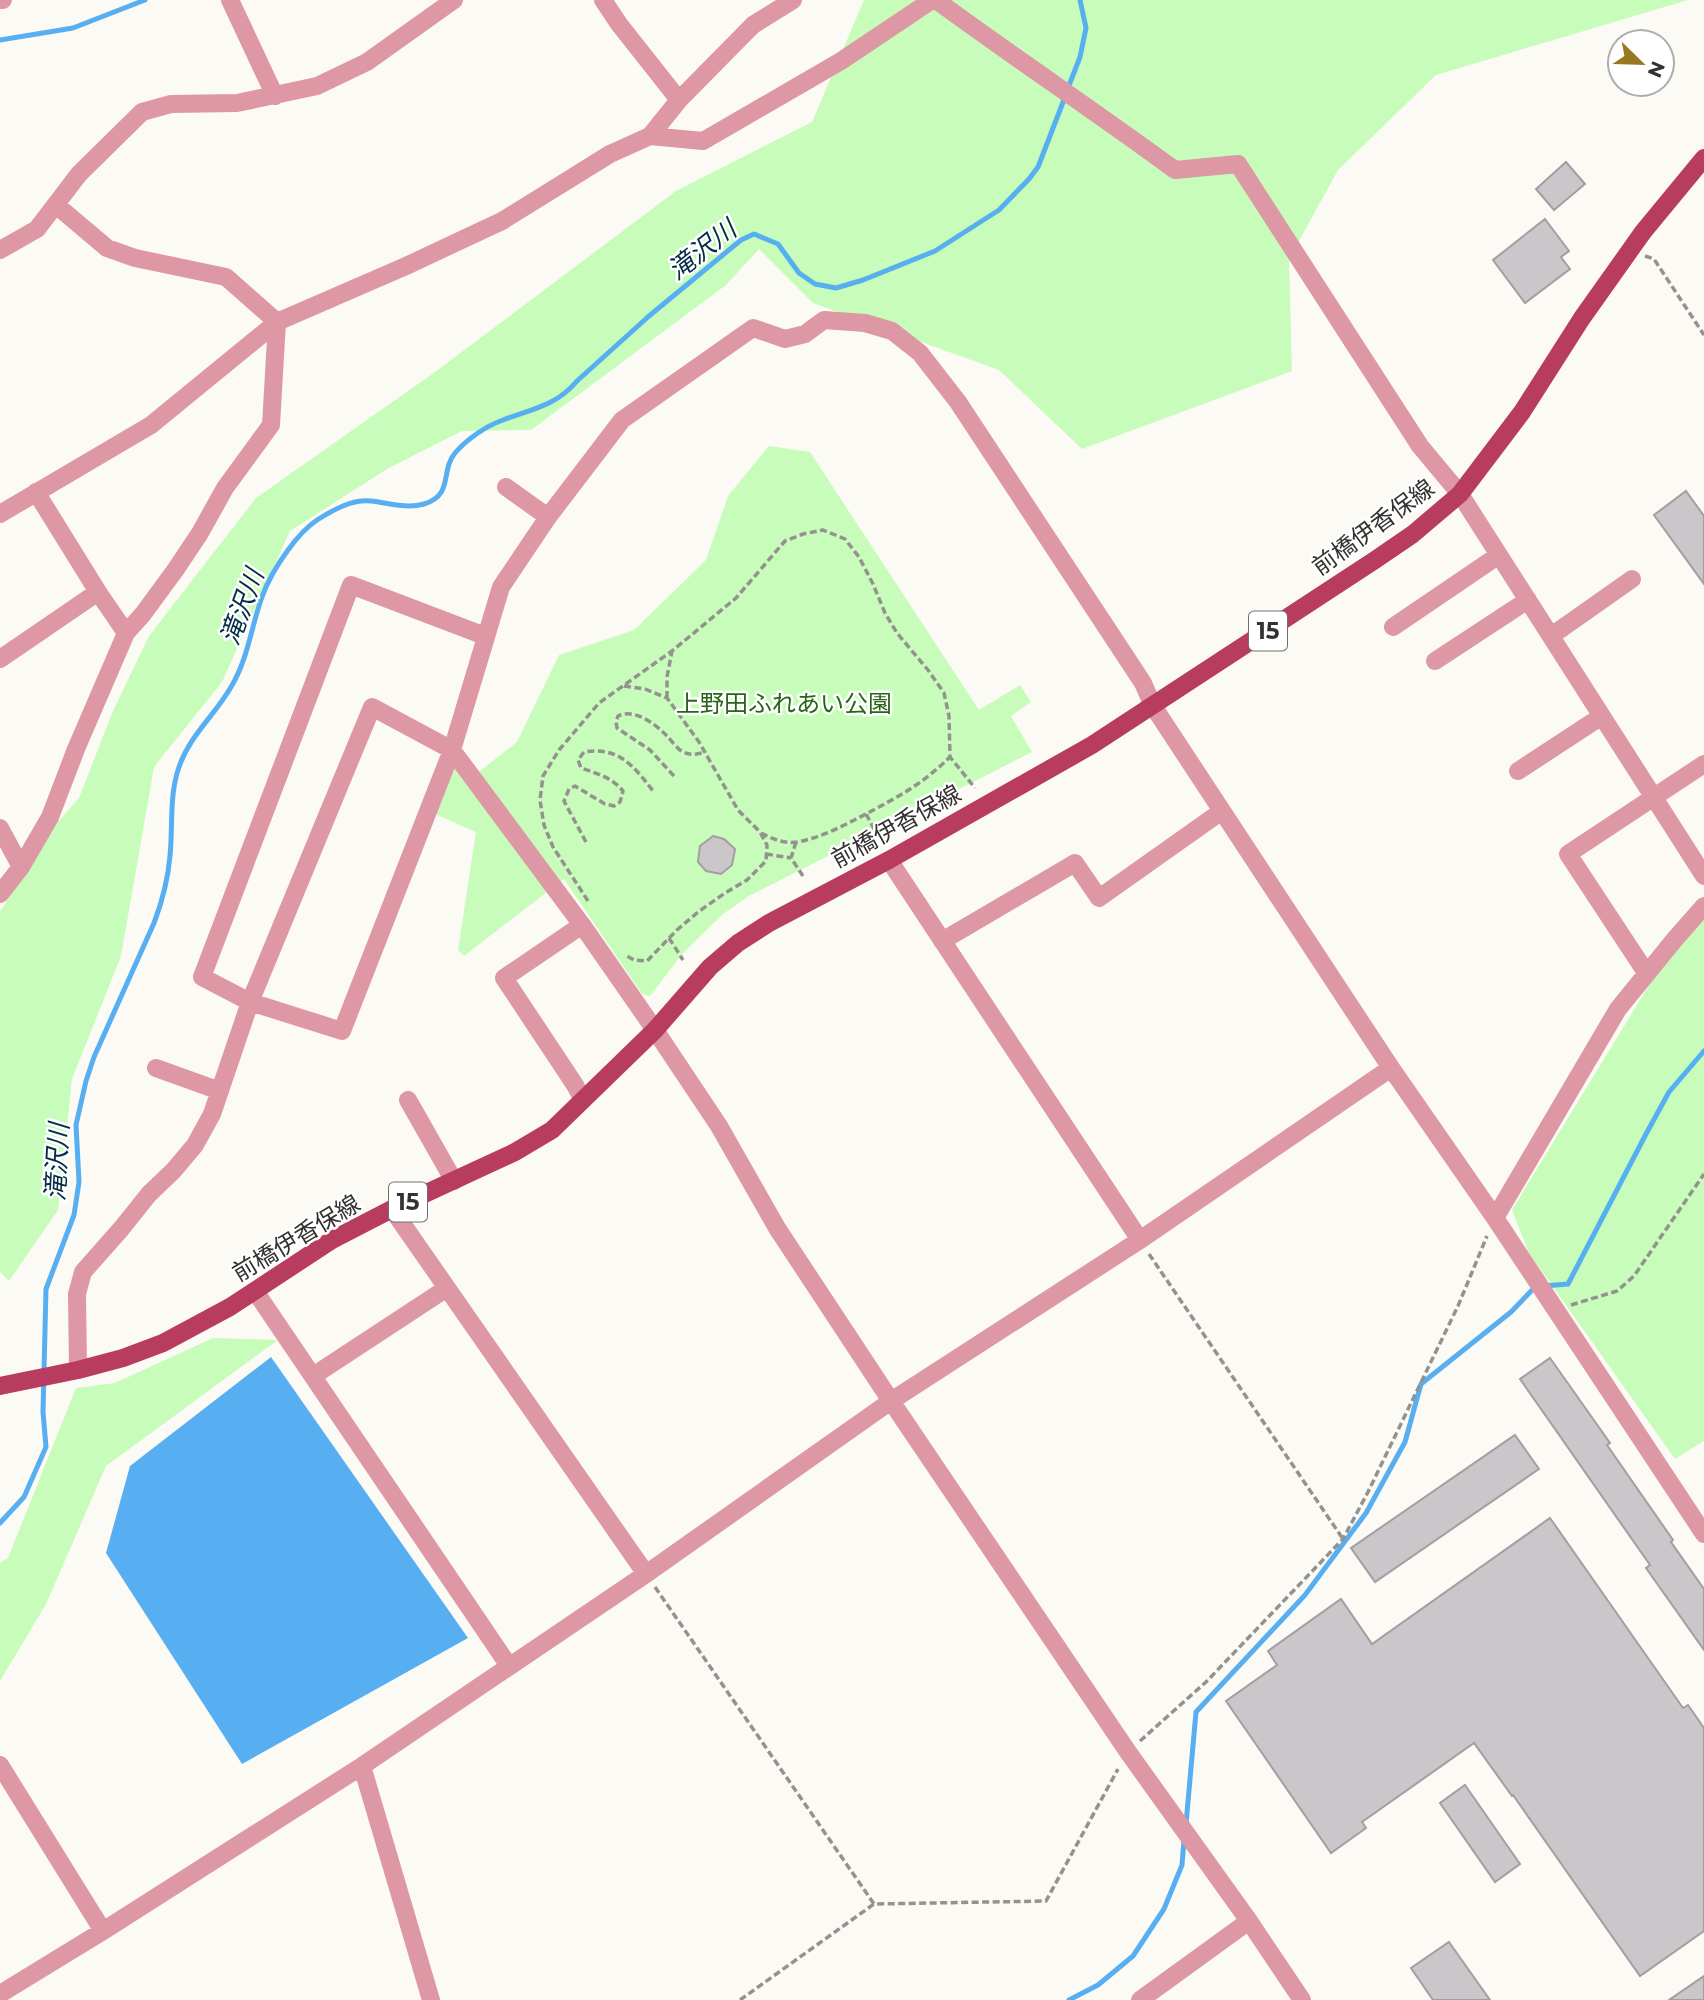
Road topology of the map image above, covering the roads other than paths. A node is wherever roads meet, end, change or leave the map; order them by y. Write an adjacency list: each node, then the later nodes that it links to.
1 (230, 0): 6 (street)
2 (454, 0): 6 (street)
3 (603, 0): 7 (street)
4 (793, 0): 7 (street)
5 (934, 0): 8 (street); 15 (street)
6 (275, 96): 10 (street)
7 (679, 100): 8 (street)
8 (650, 136): 12 (street)
9 (1704, 158): 15 (main road, 前橋伊香保線 / 15)
10 (56, 205): 11 (street); 12 (street)
11 (0, 250)
12 (277, 323): 14 (street); 23 (street)
13 (506, 487): 17 (street)
14 (36, 492): 16 (street); 20 (street)
15 (1460, 494): 18 (street); 28 (main road, 前橋伊香保線 / 15)
16 (0, 514)
17 (548, 517): 24 (street); 28 (street)
18 (1499, 555): 21 (street); 22 (street)
19 (1632, 579): 25 (street)
20 (98, 592): 23 (street); 26 (street)
21 (1528, 600): 25 (street); 27 (street)
22 (1393, 627)
23 (127, 633): 37 (street)
24 (485, 636): 30 (street); 44 (street)
25 (1551, 636): 29 (street)
26 (0, 659)
27 (1434, 661)
28 (1153, 706): 34 (street); 36 (main road, 前橋伊香保線 / 15)
29 (1602, 716): 32 (street); 33 (street)
30 (452, 750): 41 (street); 44 (street); 44 (street)
31 (1704, 764): 33 (street)
32 (1518, 771)
33 (1654, 798): 38 (street); 43 (street)
34 (1222, 811): 42 (street); 47 (street)
35 (0, 828): 37 (street)
36 (889, 859): 42 (street); 45 (main road, 前橋伊香保線 / 15)
37 (21, 867): 39 (street)
38 (1704, 876)
39 (0, 894)
40 (1704, 906): 43 (street)
41 (582, 925): 45 (street); 50 (street)
42 (942, 941): 54 (street)
43 (1647, 974): 53 (street)
44 (250, 1002): 48 (street)
45 (655, 1030): 50 (main road, 前橋伊香保線 / 15); 60 (street)
46 (156, 1068): 48 (street)
47 (1391, 1068): 53 (street); 54 (street)
48 (220, 1091): 57 (street)
49 (408, 1100): 51 (street)
50 (583, 1100): 51 (main road, 前橋伊香保線 / 15)
51 (454, 1181): 52 (main road, 前橋伊香保線 / 15)
52 (392, 1209): 55 (street); 56 (main road, 前橋伊香保線 / 15)
53 (1495, 1218): 61 (street)
54 (1140, 1240): 60 (street)
55 (447, 1288): 58 (street); 62 (street)
56 (255, 1291): 57 (main road, 前橋伊香保線 / 15); 58 (street)
57 (71, 1371): 59 (main road, 前橋伊香保線 / 15)
58 (313, 1376): 63 (street)
59 (0, 1386)
60 (891, 1401): 62 (street); 66 (street)
61 (1704, 1534)
62 (646, 1574): 63 (street)
63 (509, 1666): 65 (street)
64 (0, 1765): 67 (street)
65 (362, 1766): 67 (street); 69 (street)
66 (1249, 1921): 70 (street); 71 (street)
67 (103, 1931): 68 (street)
68 (0, 1994)
69 (431, 2000)
70 (1140, 2000)
71 (1301, 2000)

